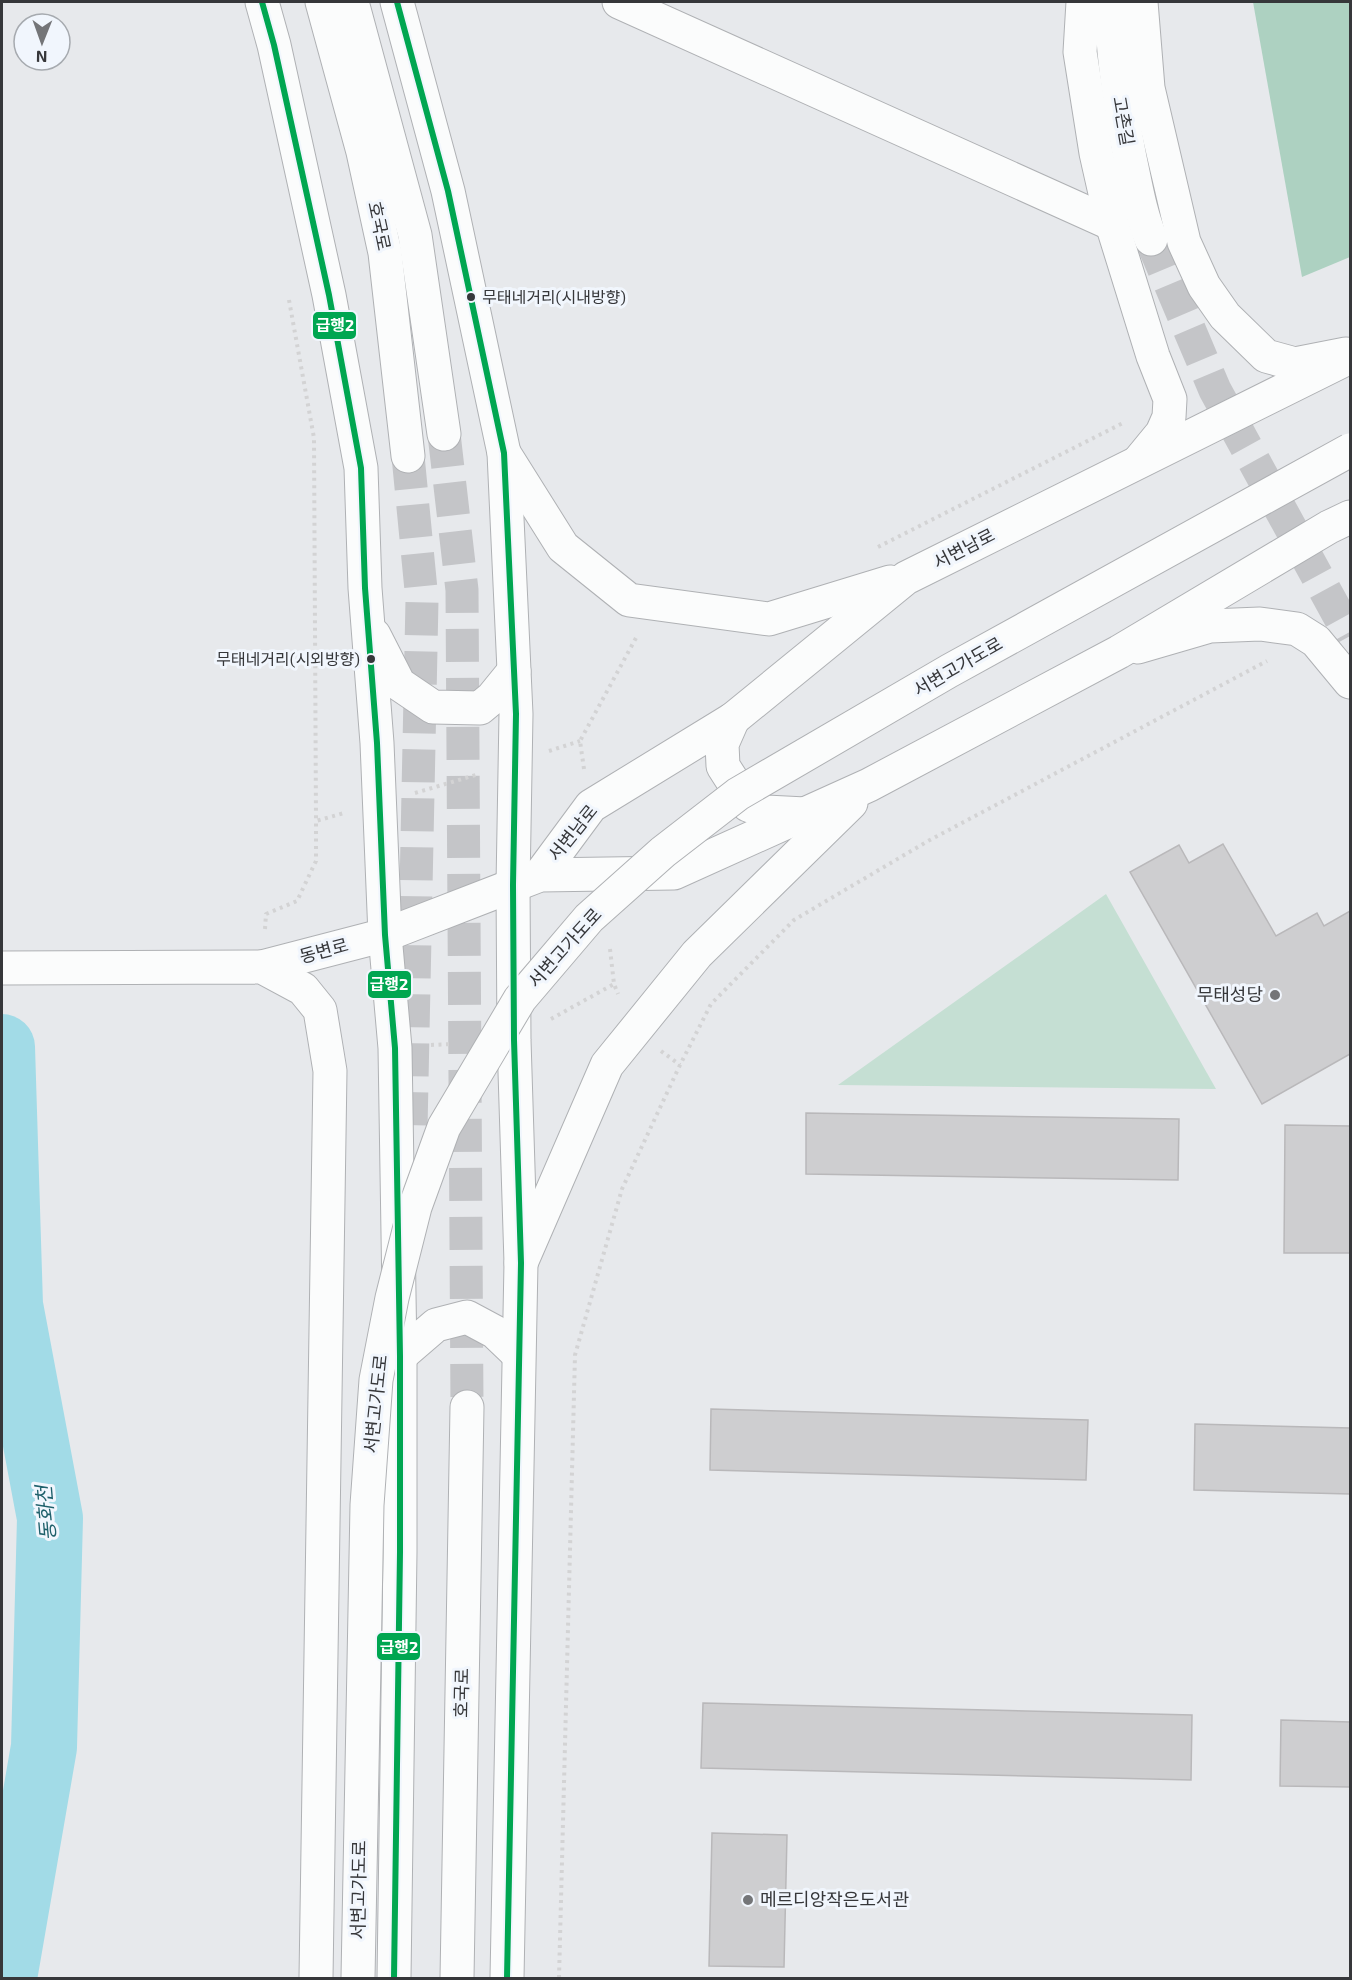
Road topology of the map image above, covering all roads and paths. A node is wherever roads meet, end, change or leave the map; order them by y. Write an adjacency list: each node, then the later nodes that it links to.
1 (262, 2): 19 (main road)
2 (322, 2): 15 (main road, 호국로)
3 (352, 2): 12 (main road, 호국로)
4 (397, 2): 14 (main road)
5 (619, 2): 9 (main road)
6 (1083, 2): 9 (main road)
7 (1111, 2): 10 (main road, 고촌길)
8 (1141, 2): 11 (main road)
9 (1112, 224): 16 (main road)
10 (1151, 239)
11 (1350, 355): 16 (main road, 서변남로)
12 (444, 434)
13 (1350, 450): 37 (main road, 서변고가도로, bridge)
14 (504, 453): 18 (main road); 23 (main road)
15 (408, 456)
16 (1139, 461): 18 (main road, 서변남로)
17 (1350, 517): 20 (main road, 서변남로)
18 (906, 578): 24 (main road, 서변남로)
19 (368, 623): 23 (main road); 28 (main road)
20 (1119, 652): 22 (main road); 25 (main road, 서변남로)
21 (1276, 656): 41 (path)
22 (1347, 664)
23 (514, 671): 27 (main road)
24 (733, 719): 26 (main road); 27 (main road, 서변남로)
25 (869, 785): 26 (main road, 서변남로); 31 (main road)
26 (809, 814): 27 (main road, 서변남로)
27 (526, 880): 28 (main road, 동변로); 31 (main road)
28 (385, 935): 29 (main road, 동변로); 33 (main road)
29 (262, 967): 30 (main road); 36 (main road)
30 (2, 968)
31 (520, 1263): 32 (main road)
32 (518, 1354): 33 (main road); 40 (main road)
33 (400, 1356): 35 (main road)
34 (467, 1407): 39 (main road, 호국로)
35 (396, 1914): 37 (main road); 38 (main road)
36 (316, 1978)
37 (359, 1978)
38 (394, 1978)
39 (457, 1978)
40 (507, 1978)
41 (559, 1978)

